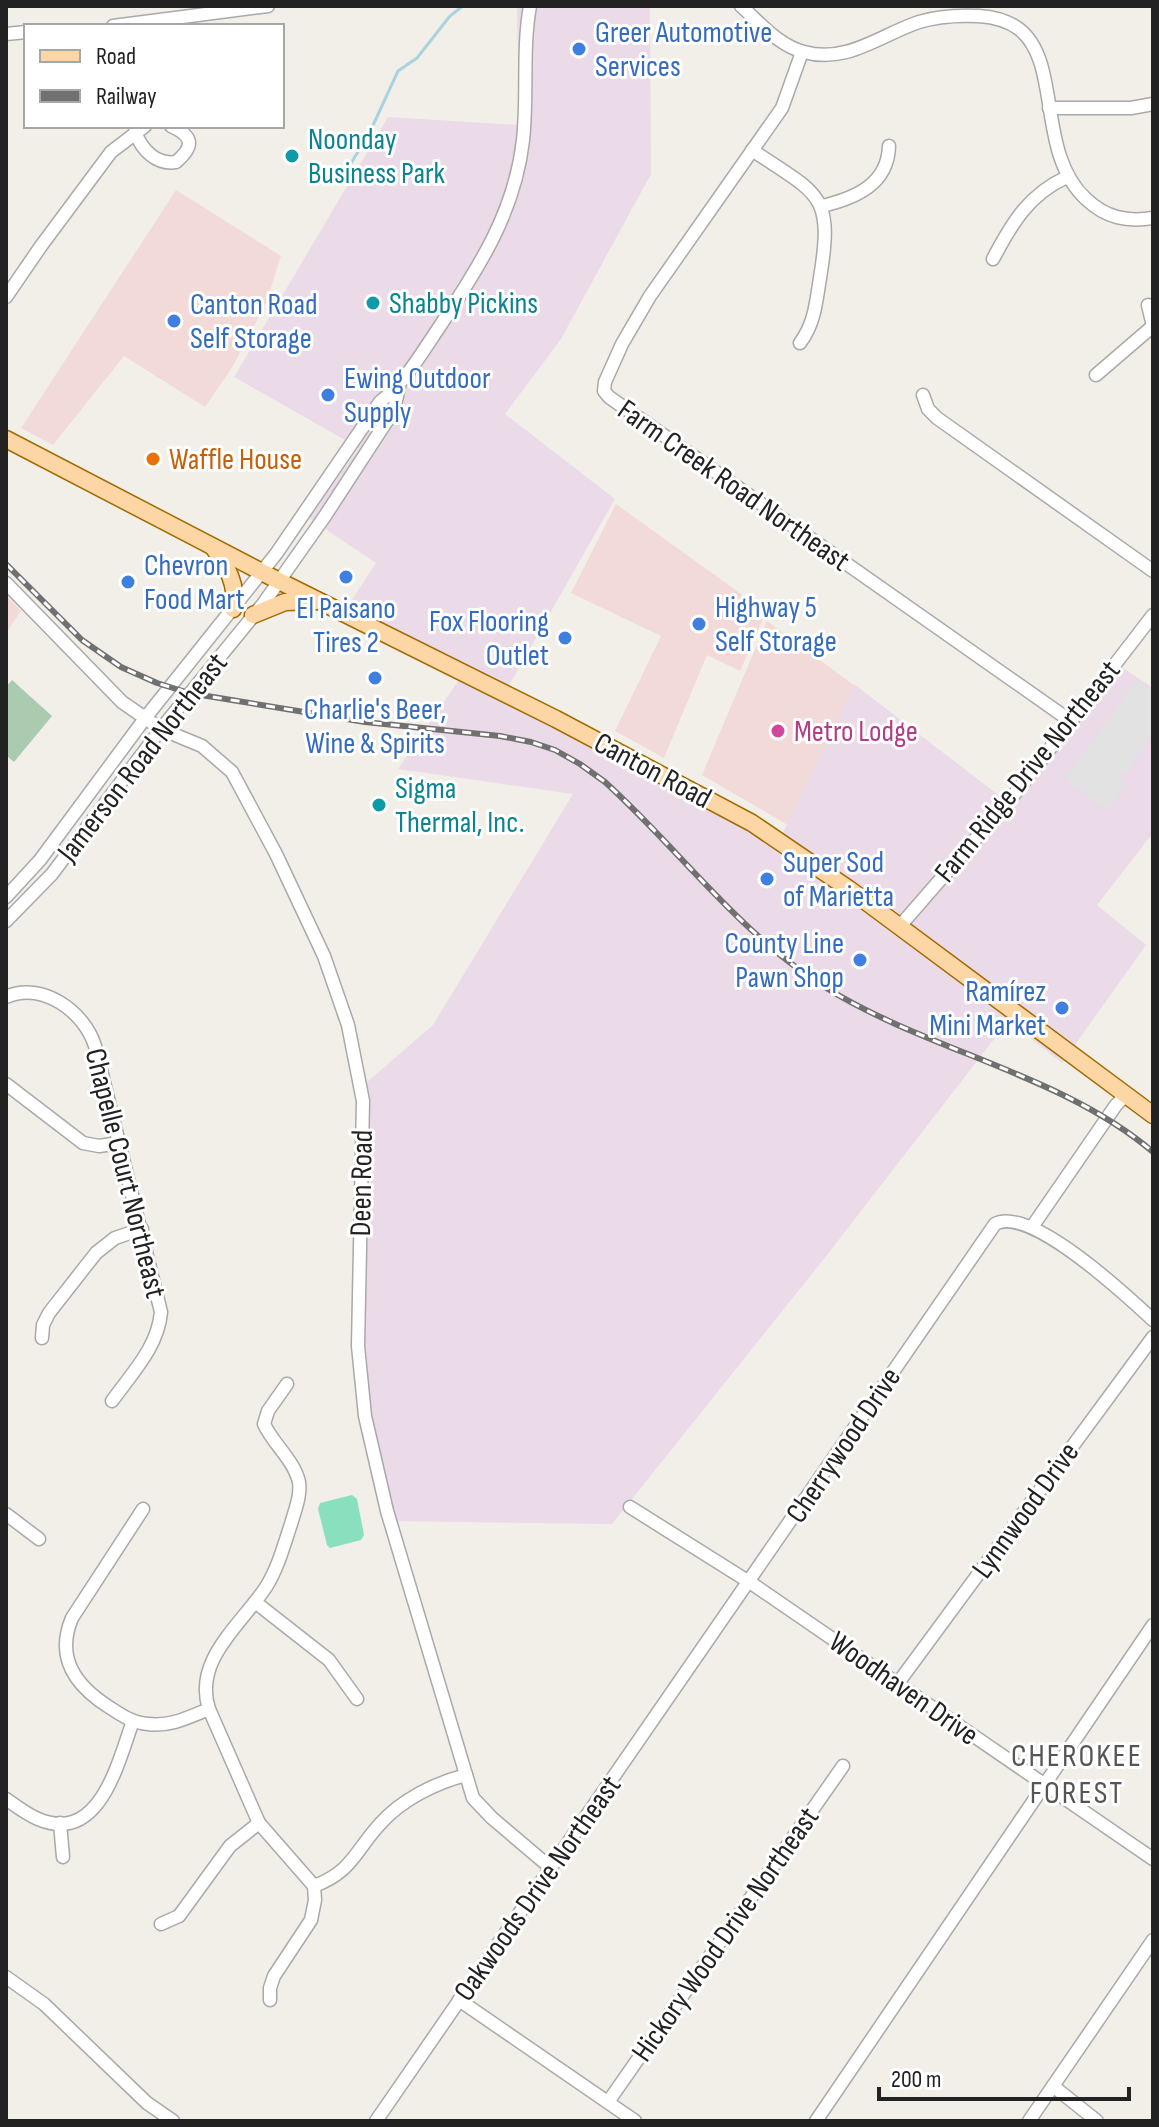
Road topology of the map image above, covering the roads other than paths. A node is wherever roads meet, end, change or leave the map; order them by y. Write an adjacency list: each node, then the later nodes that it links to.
1 (268, 6): 7 (street)
2 (523, 6): 6 (street)
3 (530, 6): 6 (street, Jamerson Road Northeast)
4 (741, 6): 5 (street)
5 (757, 11): 8 (street)
6 (528, 20): 24 (street, Jamerson Road Northeast)
7 (128, 24)
8 (802, 52): 10 (street); 14 (street, Farm Creek Road Northeast)
9 (1153, 104): 10 (street)
10 (1049, 108): 15 (street)
11 (175, 128): 12 (street)
12 (140, 129): 19 (street)
13 (889, 146): 16 (street)
14 (752, 150): 16 (street); 37 (street, Farm Creek Road Northeast)
15 (1067, 177): 17 (street); 18 (street)
16 (822, 206): 22 (street)
17 (1153, 218)
18 (993, 259)
19 (6, 297)
20 (1148, 305): 21 (street)
21 (1153, 326): 23 (street)
22 (800, 343)
23 (1096, 375)
24 (399, 387): 29 (street, Jamerson Road Northeast); 30 (street, Jamerson Road Northeast)
25 (923, 395): 28 (street)
26 (6, 439): 27 (main road, Canton Road)
27 (212, 546): 29 (main road, Canton Road); 33 (main road)
28 (1153, 571)
29 (262, 572): 30 (main road, Canton Road); 33 (street, Jamerson Road Northeast)
30 (279, 581): 32 (main road, Canton Road); 34 (street, Jamerson Road Northeast)
31 (6, 583): 36 (street, Deen Road)
32 (320, 602): 34 (main road); 41 (main road, Canton Road)
33 (233, 609): 36 (street, Jamerson Road Northeast)
34 (253, 615): 38 (street, Jamerson Road Northeast)
35 (1153, 615): 37 (street, Farm Ridge Drive Northeast)
36 (146, 717): 38 (street, Deen Road); 39 (street, Jamerson Road Northeast)
37 (1072, 722): 41 (street, Farm Ridge Drive Northeast)
38 (161, 729): 40 (street, Jamerson Road Northeast); 67 (street, Deen Road)
39 (6, 897)
40 (6, 921)
41 (900, 926): 44 (main road, Canton Road)
42 (6, 997): 46 (street, Chapelle Court Northeast)
43 (6, 1084): 46 (street)
44 (1126, 1095): 45 (main road, Canton Road); 47 (street)
45 (1152, 1112)
46 (120, 1143): 48 (street, Chapelle Court Northeast)
47 (1032, 1227): 49 (street); 58 (street, Cherrywood Drive)
48 (142, 1229): 51 (street); 53 (street, Chapelle Court Northeast)
49 (1153, 1320)
50 (1153, 1337): 62 (street, Lynnwood Drive)
51 (42, 1338)
52 (287, 1384): 59 (street)
53 (112, 1401)
54 (630, 1507): 58 (street, Woodhaven Drive)
55 (143, 1509): 65 (street)
56 (6, 1514): 57 (street)
57 (39, 1539)
58 (749, 1584): 61 (street, Cherrywood Drive); 62 (street, Woodhaven Drive)
59 (255, 1602): 63 (street); 64 (street)
60 (1153, 1625): 68 (street)
61 (700, 1656): 74 (street, Oakwoods Drive Northeast)
62 (898, 1683): 68 (street, Woodhaven Drive)
63 (357, 1699)
64 (209, 1709): 65 (street); 71 (street)
65 (133, 1721): 70 (street)
66 (843, 1766): 82 (street, Hickory Wood Drive Northeast)
67 (466, 1775): 74 (street, Deen Road); 75 (street)
68 (1043, 1785): 73 (street, Woodhaven Drive); 87 (street)
69 (6, 1799): 70 (street)
70 (60, 1823): 72 (street)
71 (259, 1823): 75 (street); 76 (street)
72 (63, 1857)
73 (1153, 1859)
74 (551, 1868): 80 (street, Oakwoods Drive Northeast)
75 (314, 1886): 79 (street)
76 (161, 1924)
77 (1153, 1940): 81 (street)
78 (6, 1977): 83 (street)
79 (270, 2000)
80 (459, 2000): 82 (street); 85 (street, Oakwoods Drive Northeast)
81 (1053, 2086): 88 (street); 89 (street)
82 (608, 2102): 86 (street)
83 (158, 2118): 84 (street)
84 (173, 2121)
85 (376, 2121)
86 (635, 2121)
87 (816, 2121)
88 (1029, 2121)
89 (1097, 2121)

